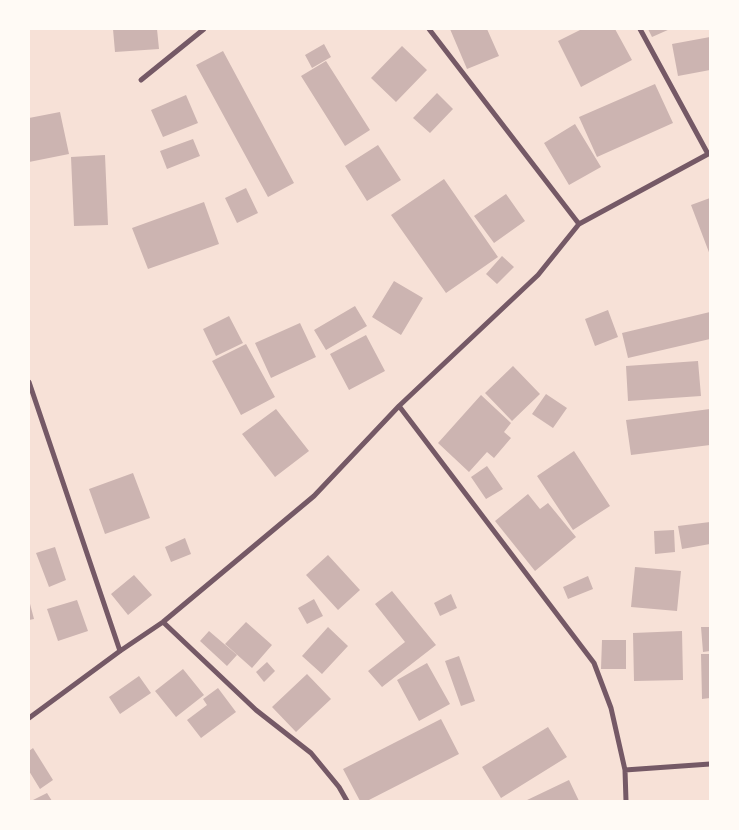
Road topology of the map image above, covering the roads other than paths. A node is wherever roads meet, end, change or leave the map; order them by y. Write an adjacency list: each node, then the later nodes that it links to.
1 (204, 29): 4 (street)
2 (429, 29): 6 (street)
3 (640, 29): 5 (street)
4 (141, 80)
5 (709, 153): 6 (street)
6 (579, 224): 8 (street)
7 (29, 382): 10 (street)
8 (400, 406): 9 (street); 13 (street)
9 (163, 622): 10 (street); 14 (street)
10 (120, 651): 11 (street)
11 (29, 718)
12 (710, 764): 13 (street)
13 (625, 770): 15 (street)
14 (347, 801)
15 (626, 801)

